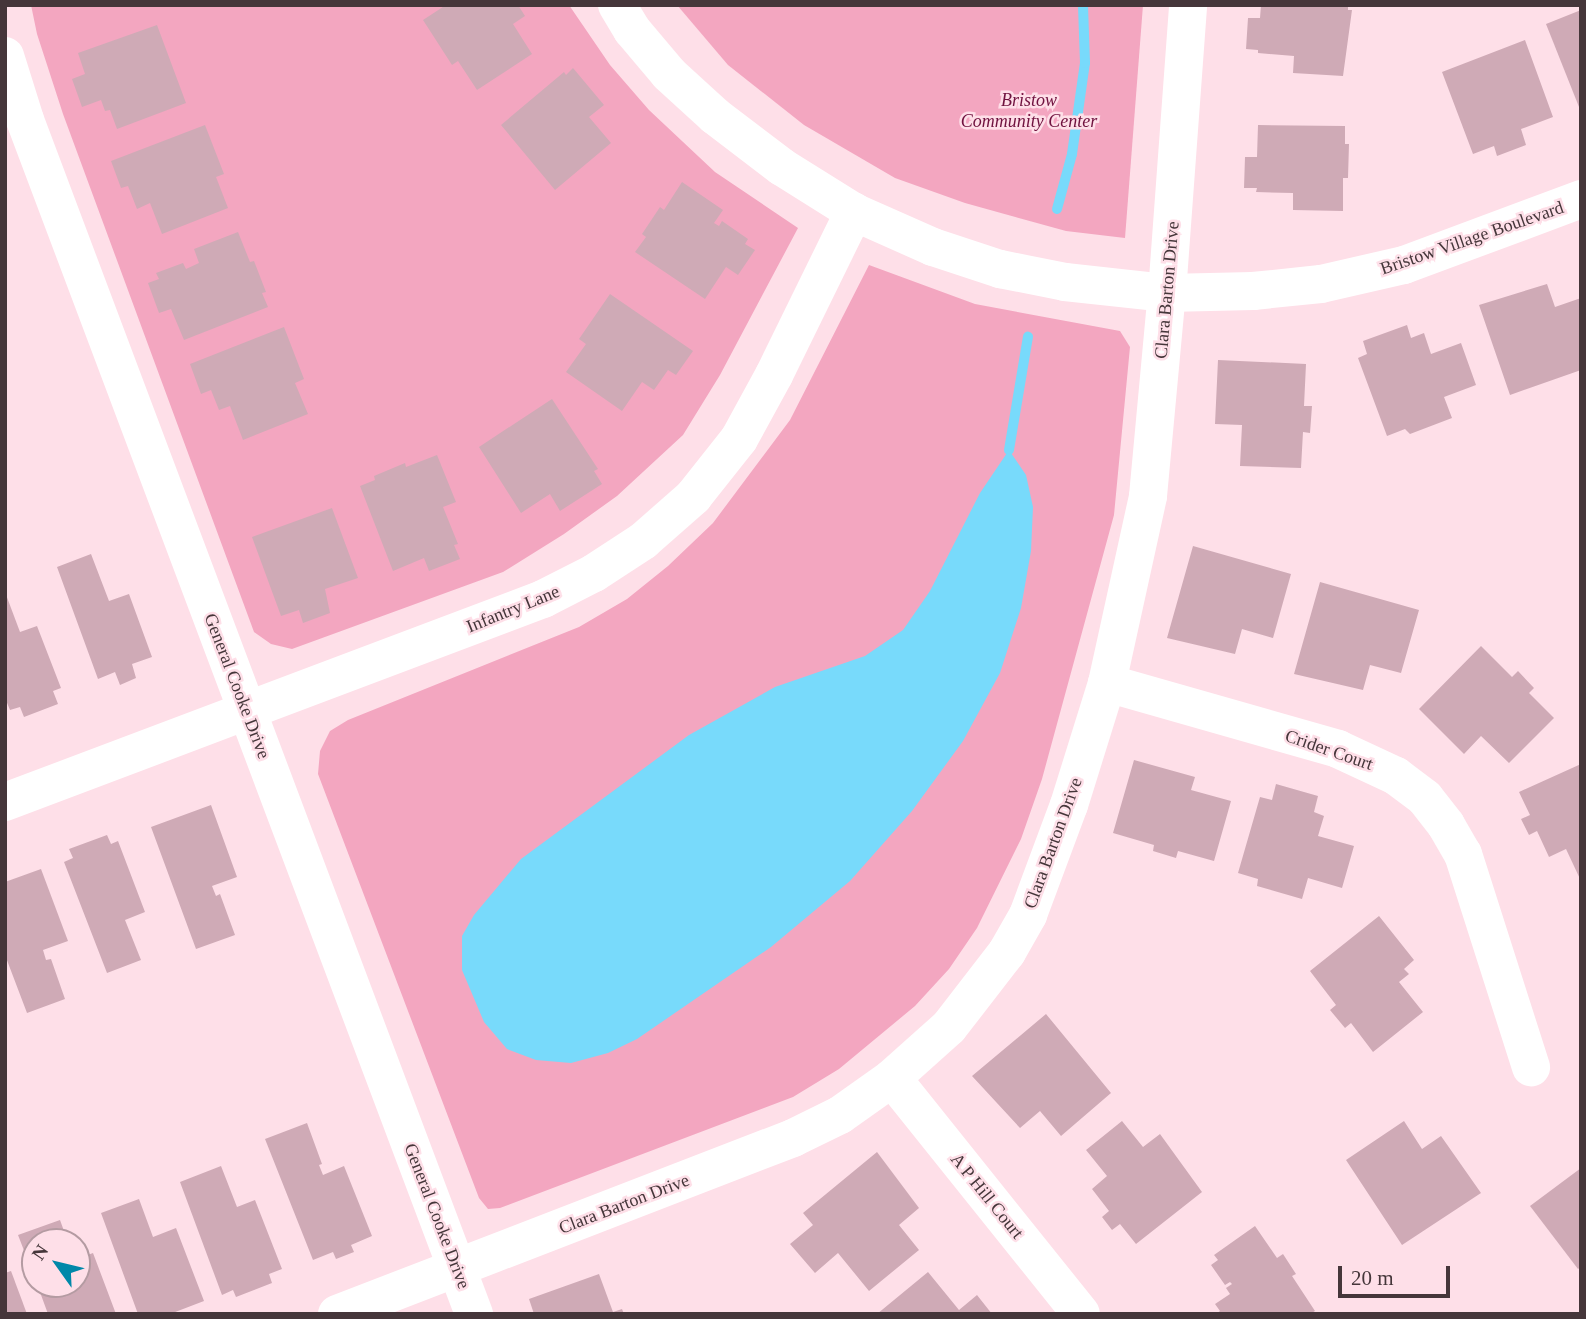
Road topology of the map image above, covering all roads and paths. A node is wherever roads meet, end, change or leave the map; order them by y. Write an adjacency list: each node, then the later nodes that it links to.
1 (617, 5): 6 (street, Bristow Village Boulevard)
2 (1188, 5): 7 (street, Clara Barton Drive)
3 (5, 56): 4 (street, General Cooke Drive)
4 (15, 124): 9 (street, General Cooke Drive)
5 (1581, 199): 7 (street, Bristow Village Boulevard)
6 (854, 212): 7 (street, Bristow Village Boulevard); 9 (street, Infantry Lane)
7 (1167, 293): 8 (street, Clara Barton Drive)
8 (1107, 683): 11 (street, Crider Court); 12 (street, Clara Barton Drive)
9 (247, 711): 10 (street, Infantry Lane); 13 (street, General Cooke Drive)
10 (5, 802)
11 (1531, 1067)
12 (892, 1078): 13 (street, Clara Barton Drive); 16 (street, A P Hill Court)
13 (457, 1269): 14 (street, Clara Barton Drive); 15 (street, General Cooke Drive)
14 (337, 1314)
15 (474, 1314)
16 (1081, 1314)

